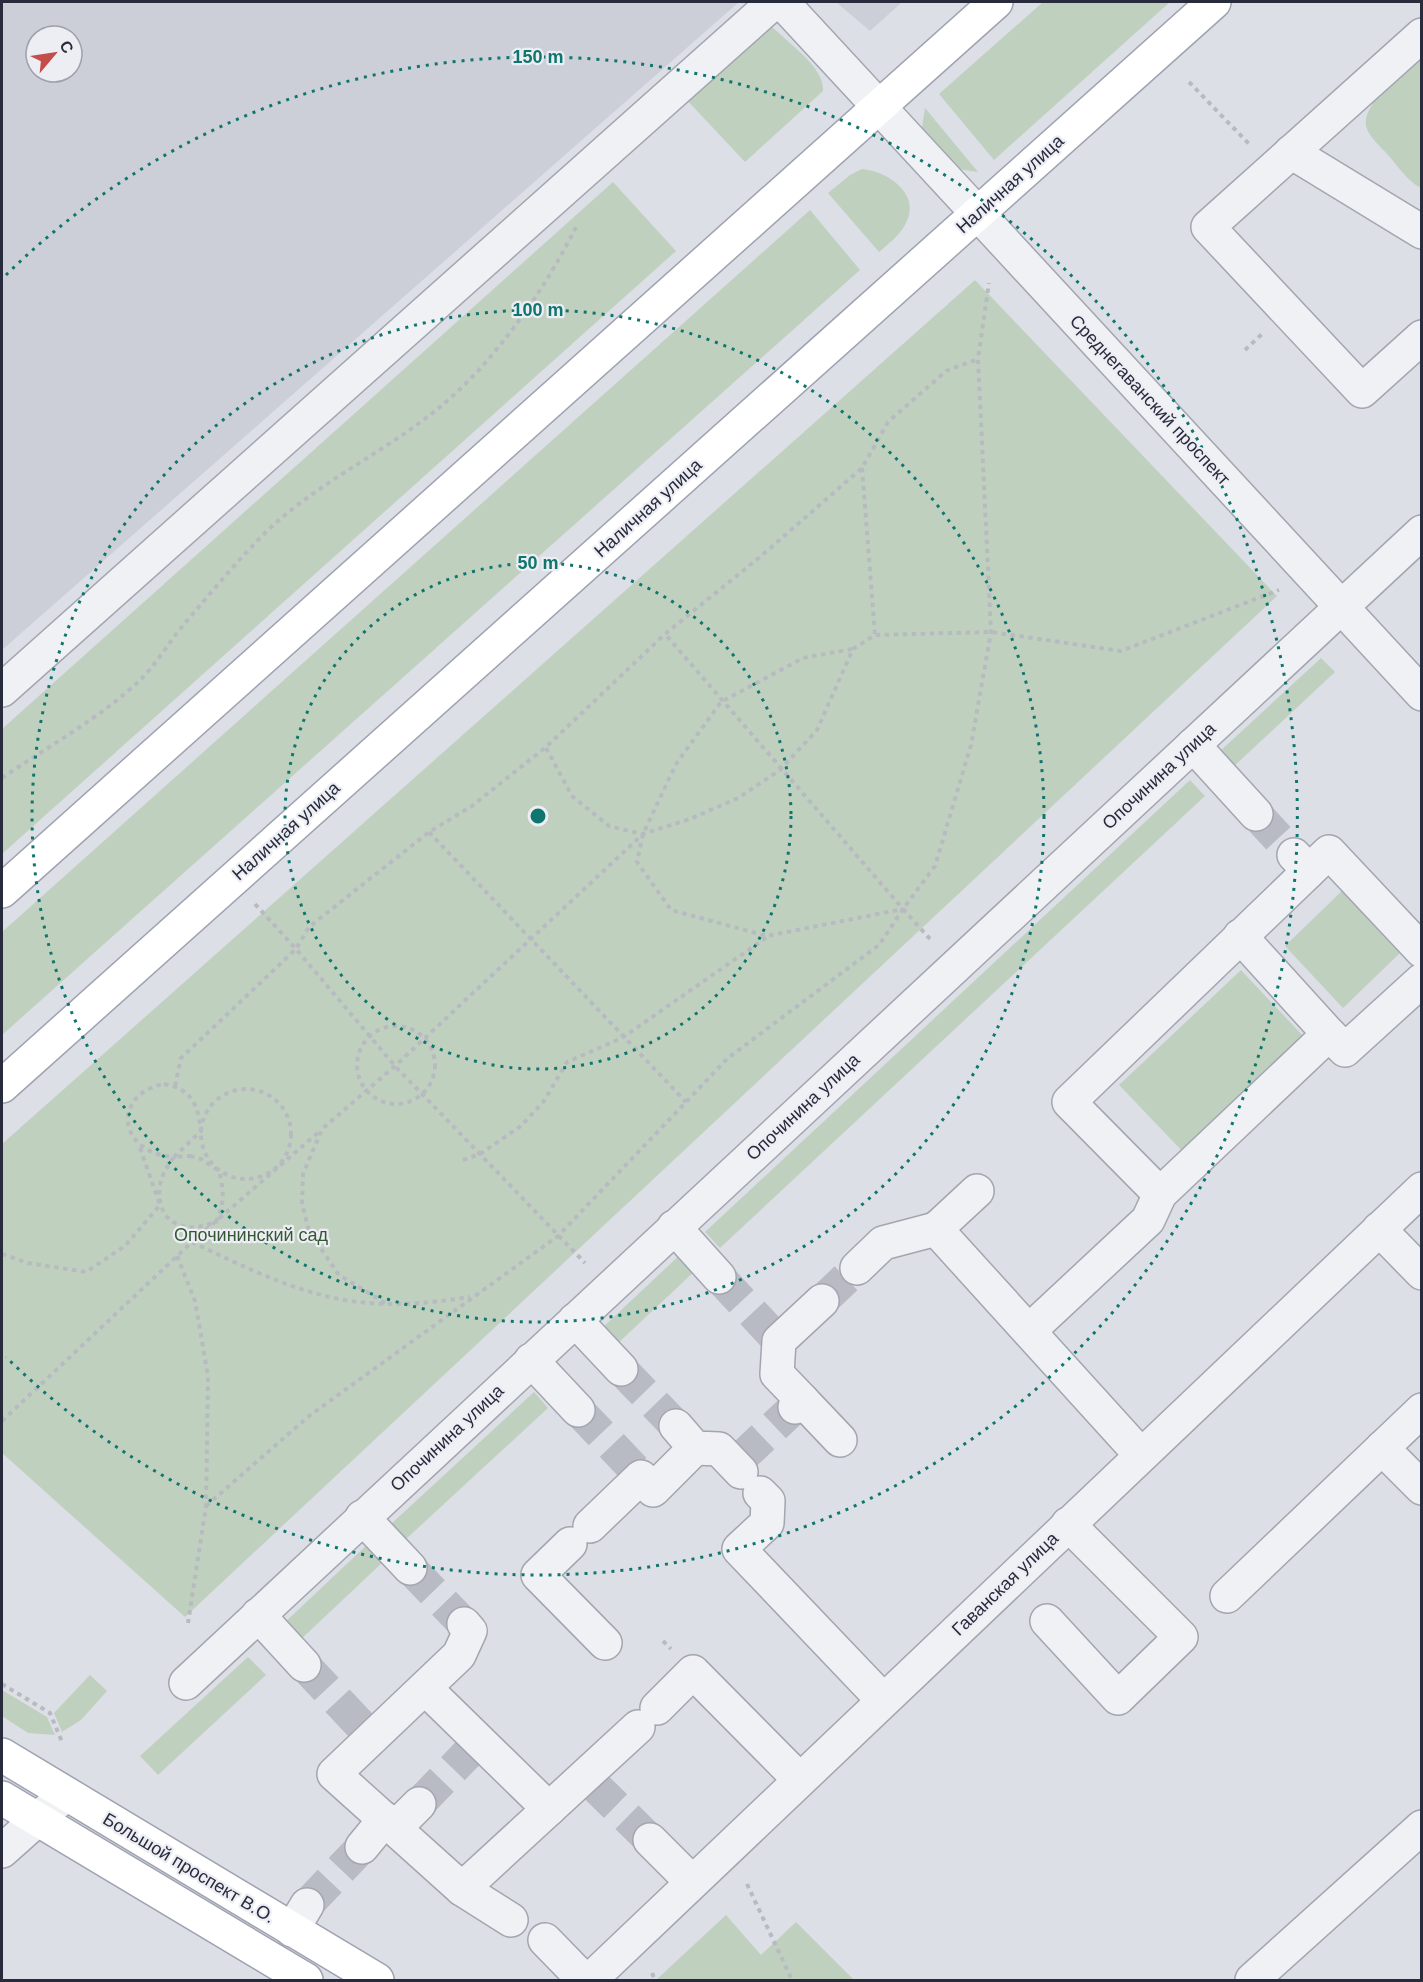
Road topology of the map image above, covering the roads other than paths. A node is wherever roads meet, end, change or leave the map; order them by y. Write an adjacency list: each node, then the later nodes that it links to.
1 (774, 2): 13 (street)
2 (782, 2): 6 (street, Среднегаванский проспект)
3 (996, 2): 6 (main road)
4 (1214, 2): 8 (main road, Наличная улица)
5 (1422, 35): 7 (street)
6 (879, 106): 8 (street, Среднегаванский проспект); 17 (main road)
7 (1281, 160): 9 (street); 10 (street)
8 (977, 213): 12 (street, Среднегаванский проспект); 22 (main road, Наличная улица)
9 (1422, 232)
10 (1422, 337)
11 (1422, 532): 12 (street, Опочинина улица)
12 (1341, 607): 14 (street, Среднегаванский проспект); 15 (street, Опочинина улица)
13 (2, 690)
14 (1422, 694)
15 (1193, 745): 16 (street); 26 (street, Опочинина улица)
16 (1256, 814)
17 (2, 891)
18 (1240, 936): 19 (street); 21 (street); 25 (street)
19 (1422, 951)
20 (1422, 980): 21 (street)
21 (1329, 1034): 25 (street)
22 (2, 1086)
23 (1422, 1189): 28 (street, Гаванская улица)
24 (977, 1191): 27 (street)
25 (1160, 1194): 34 (street)
26 (674, 1227): 31 (street); 33 (street, Опочинина улица)
27 (936, 1229): 29 (street); 34 (street)
28 (1379, 1229): 30 (street); 41 (street, Гаванская улица)
29 (856, 1268)
30 (1422, 1273)
31 (719, 1276)
32 (822, 1301): 39 (street)
33 (575, 1320): 35 (street, Опочинина улица); 36 (street)
34 (1029, 1331): 41 (street)
35 (531, 1360): 37 (street); 43 (street, Опочинина улица)
36 (621, 1369)
37 (578, 1410)
38 (1422, 1410): 40 (street)
39 (840, 1440)
40 (1382, 1448): 42 (street); 46 (street)
41 (1141, 1455): 44 (street, Гаванская улица)
42 (1422, 1488)
43 (362, 1517): 45 (street); 47 (street, Опочинина улица)
44 (1068, 1524): 48 (street); 54 (street, Гаванская улица)
45 (410, 1568)
46 (1227, 1596)
47 (258, 1615): 51 (street); 52 (street, Опочинина улица)
48 (1047, 1621)
49 (464, 1624): 53 (street)
50 (604, 1643): 54 (street)
51 (304, 1665)
52 (186, 1683)
53 (425, 1688): 60 (street); 62 (street)
54 (883, 1700): 56 (street, Гаванская улица)
55 (2, 1755): 57 (main road, Большой проспект В.О.)
56 (799, 1779): 60 (street); 67 (street, Гаванская улица)
57 (66, 1794): 61 (street); 72 (main road, Большой проспект В.О.)
58 (2, 1798): 61 (main road, Большой проспект В.О.)
59 (419, 1804): 62 (street)
60 (549, 1809): 68 (street)
61 (37, 1819): 66 (street); 71 (main road, Большой проспект В.О.)
62 (390, 1823): 65 (street); 68 (street)
63 (1422, 1827): 75 (street)
64 (650, 1840): 67 (street)
65 (362, 1847)
66 (2, 1851)
67 (692, 1882): 74 (street, Гаванская улица)
68 (462, 1889): 69 (street)
69 (511, 1920)
70 (545, 1940): 73 (street)
71 (306, 1980)
72 (376, 1980)
73 (584, 1980)
74 (590, 1980)
75 (1252, 1980)

